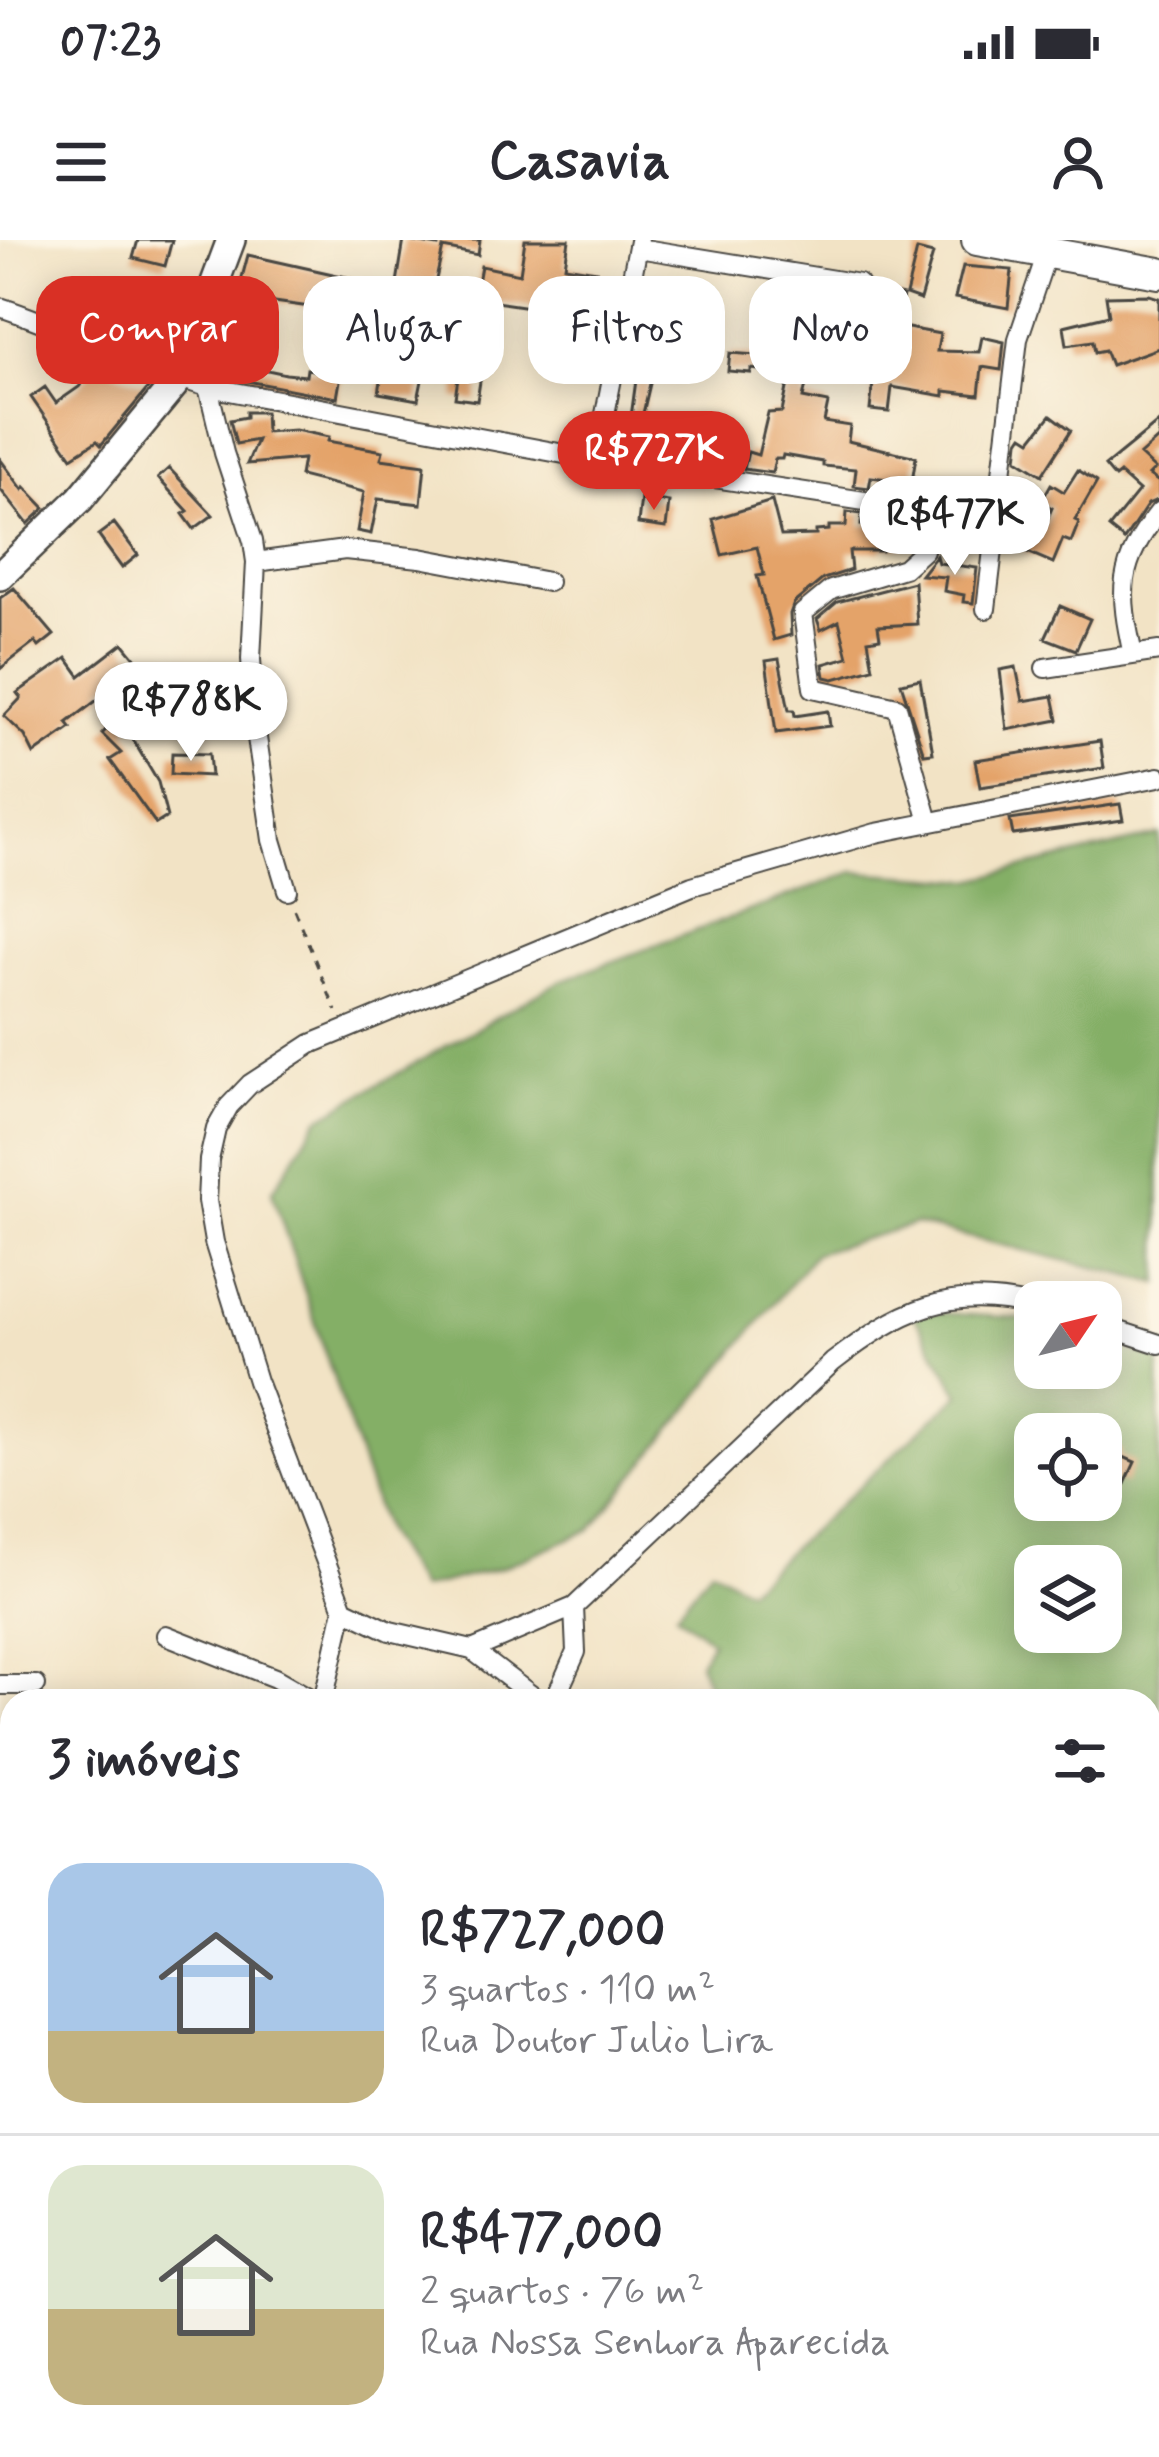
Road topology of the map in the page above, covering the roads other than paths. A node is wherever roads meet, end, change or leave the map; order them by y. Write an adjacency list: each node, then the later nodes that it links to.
1 (231, 240): 7 (main road)
2 (977, 240): 5 (main road)
3 (639, 244): 4 (street); 14 (street)
4 (716, 250): 8 (street)
5 (1047, 254): 6 (main road); 17 (street)
6 (1159, 273)
7 (218, 276)
8 (825, 276)
9 (0, 307): 10 (street)
10 (36, 319)
11 (175, 384): 19 (main road)
12 (197, 384): 13 (street)
13 (208, 387): 14 (street); 18 (street)
14 (596, 460): 15 (street)
15 (929, 511): 17 (street); 26 (street)
16 (1159, 512): 23 (street)
17 (994, 521): 21 (street)
18 (256, 562): 20 (street); 27 (street)
19 (0, 576)
20 (548, 582)
21 (986, 609)
22 (1159, 651): 23 (street)
23 (1133, 655): 24 (street)
24 (1045, 668)
25 (1159, 777): 26 (street)
26 (929, 822): 32 (street)
27 (287, 890)
28 (1014, 1304): 31 (street)
29 (1122, 1331): 30 (street)
30 (1159, 1344)
31 (574, 1607): 34 (street); 40 (street)
32 (344, 1609): 34 (street); 38 (street)
33 (166, 1635): 37 (street)
34 (472, 1649): 39 (street)
35 (37, 1684): 36 (street)
36 (0, 1685)
37 (296, 1689)
38 (322, 1689)
39 (524, 1689)
40 (560, 1689)

